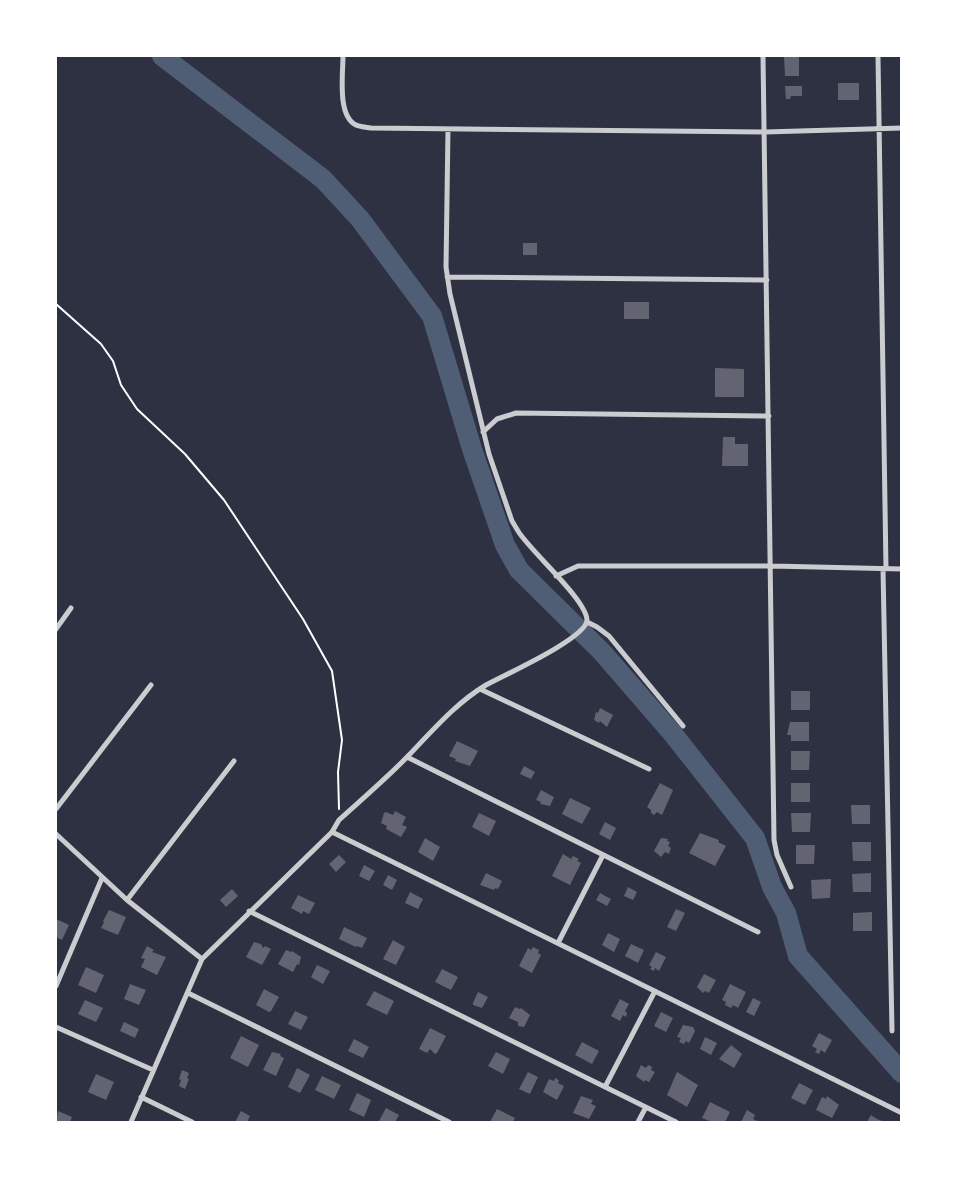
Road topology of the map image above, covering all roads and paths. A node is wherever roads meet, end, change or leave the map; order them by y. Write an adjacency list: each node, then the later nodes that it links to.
1 (343, 56): 6 (street)
2 (763, 56): 7 (street)
3 (878, 56): 4 (street)
4 (878, 128): 5 (street); 7 (street); 14 (street)
5 (902, 128)
6 (448, 129): 7 (street); 8 (street)
7 (765, 132): 9 (street)
8 (447, 277): 9 (street); 12 (street)
9 (767, 280): 11 (street)
10 (56, 304): 27 (path)
11 (769, 416): 12 (street); 13 (street)
12 (483, 432): 16 (street)
13 (772, 566): 14 (street); 16 (street); 32 (street)
14 (884, 569): 15 (street); 42 (street)
15 (902, 569)
16 (556, 576): 18 (street)
17 (71, 608): 19 (street)
18 (587, 622): 21 (street); 22 (street)
19 (56, 629)
20 (151, 685): 26 (street)
21 (480, 689): 23 (street); 25 (street)
22 (683, 726)
23 (407, 758): 27 (street); 30 (street)
24 (234, 761): 33 (street)
25 (649, 769)
26 (56, 809)
27 (339, 820): 28 (street)
28 (332, 832): 34 (street); 36 (street)
29 (56, 834): 31 (street)
30 (603, 855): 35 (street); 36 (street)
31 (102, 878): 33 (street); 38 (street)
32 (791, 887)
33 (126, 900): 37 (street)
34 (249, 911): 37 (street); 44 (street)
35 (758, 932)
36 (558, 943): 39 (street)
37 (202, 959): 40 (street)
38 (56, 986)
39 (655, 991): 44 (street); 47 (street)
40 (188, 993): 43 (street); 50 (street)
41 (56, 1027): 43 (street)
42 (892, 1031)
43 (153, 1070): 45 (street)
44 (605, 1087): 46 (street)
45 (141, 1097): 48 (street); 49 (street)
46 (646, 1107): 51 (street); 52 (street)
47 (902, 1113)
48 (130, 1122)
49 (192, 1122)
50 (449, 1122)
51 (638, 1122)
52 (676, 1122)

